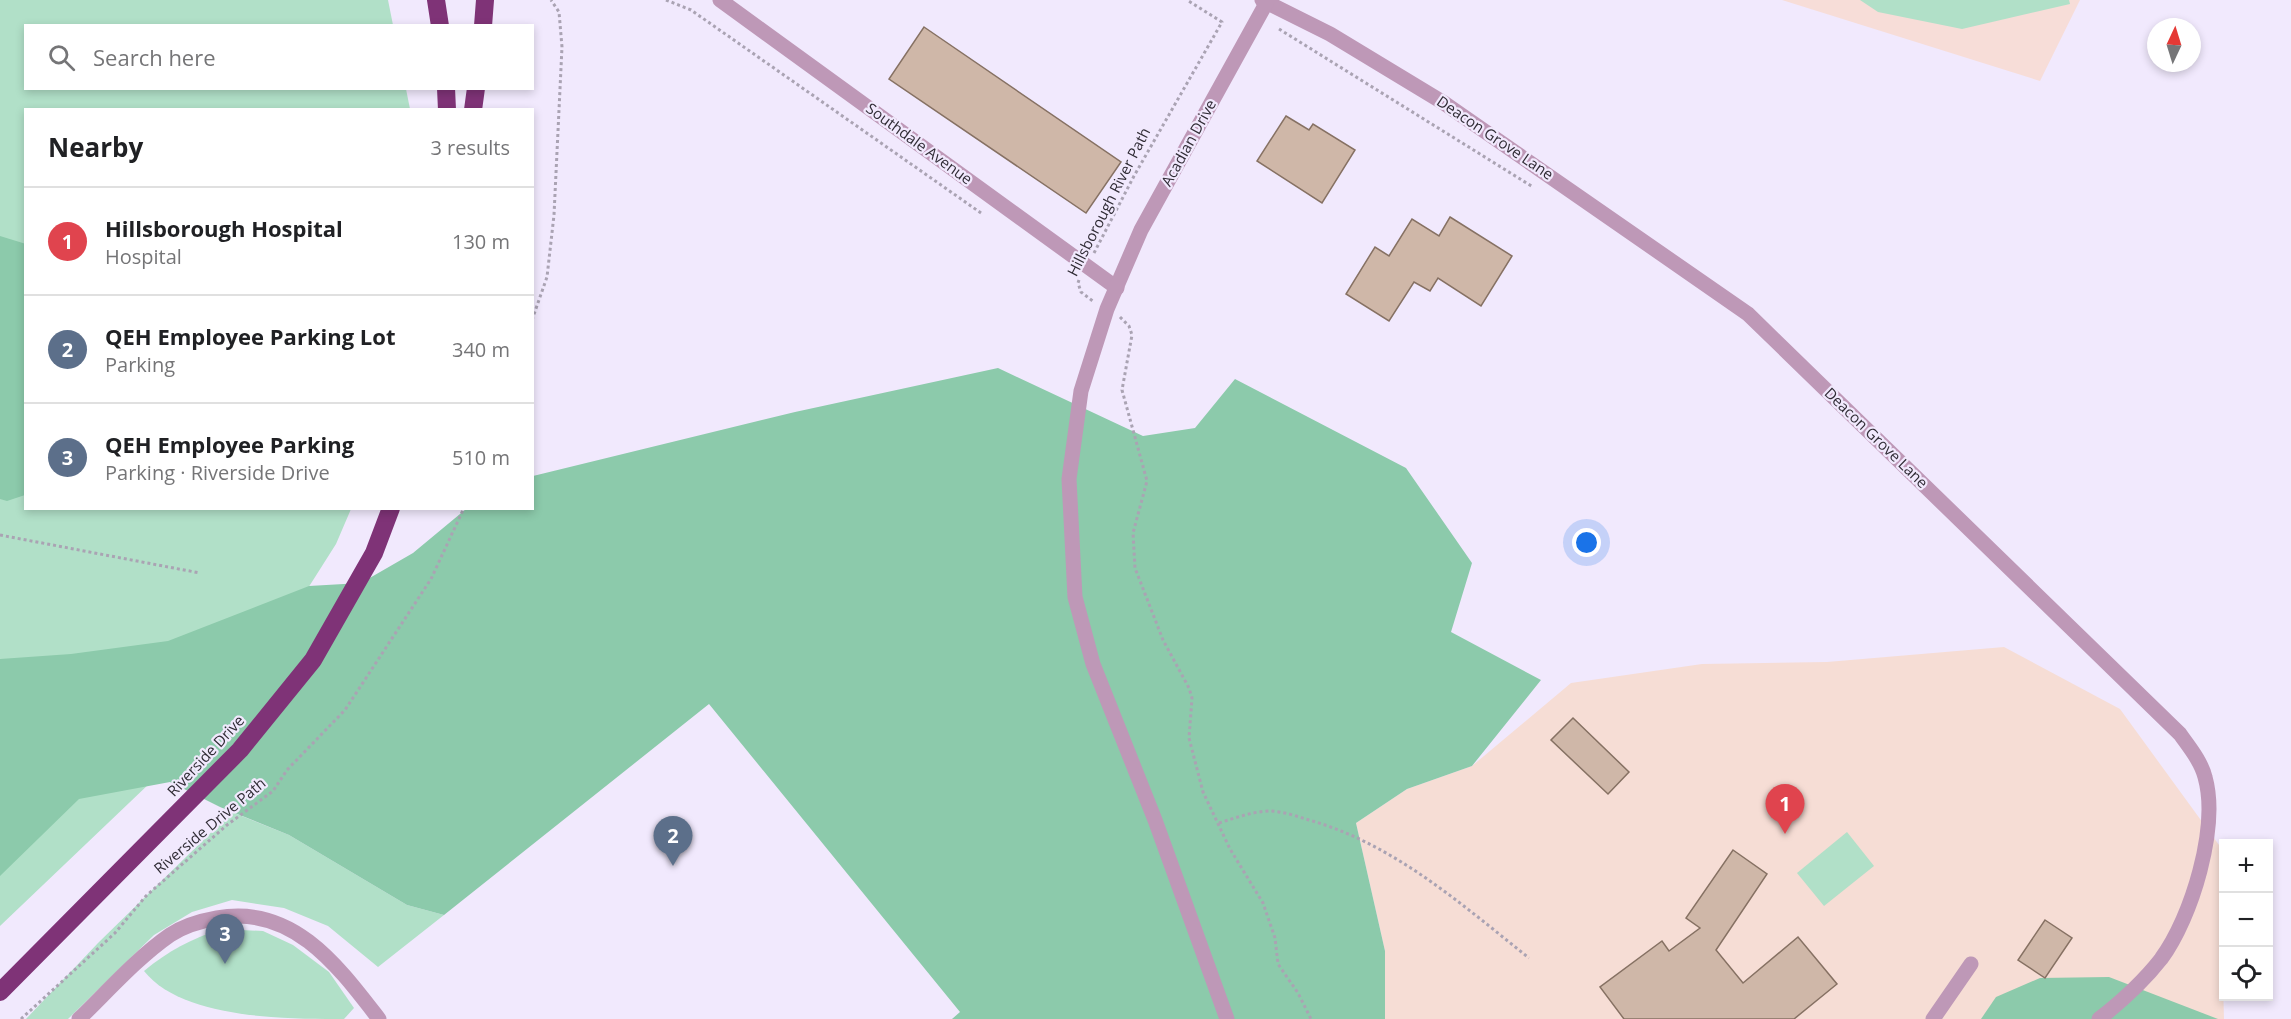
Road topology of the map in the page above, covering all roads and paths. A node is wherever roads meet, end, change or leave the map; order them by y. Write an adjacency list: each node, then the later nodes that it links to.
1 (436, 0): 8 (highway)
2 (485, 0): 9 (highway)
3 (551, 0): 21 (path)
4 (666, 0): 16 (path)
5 (720, 0): 19 (street, Southdale Avenue)
6 (1186, 0): 17 (path, Hillsborough River Path)
7 (1266, 1): 19 (street, Acadian Drive); 36 (street, Deacon Grove Lane)
8 (440, 24)
9 (483, 24)
10 (1277, 28): 15 (path)
11 (446, 90): 13 (highway)
12 (476, 90): 14 (highway)
13 (447, 108)
14 (473, 108)
15 (1540, 192)
16 (983, 214)
17 (1091, 258)
18 (1070, 272): 20 (path, Hillsborough River Path)
19 (1117, 288): 20 (street, Acadian Drive)
20 (1107, 309): 26 (path, Hillsborough River Path); 33 (street, Acadian Drive)
21 (534, 314)
22 (390, 510): 29 (highway, Riverside Drive)
23 (463, 510): 30 (path, Riverside Drive Path)
24 (0, 535): 25 (path)
25 (200, 573)
26 (1220, 823): 27 (path); 34 (path, Hillsborough River Path)
27 (1529, 958)
28 (1971, 964): 35 (street)
29 (0, 992)
30 (21, 1019)
31 (79, 1019): 32 (street)
32 (379, 1019)
33 (1227, 1019)
34 (1311, 1019)
35 (1933, 1019)
36 (2099, 1019)

